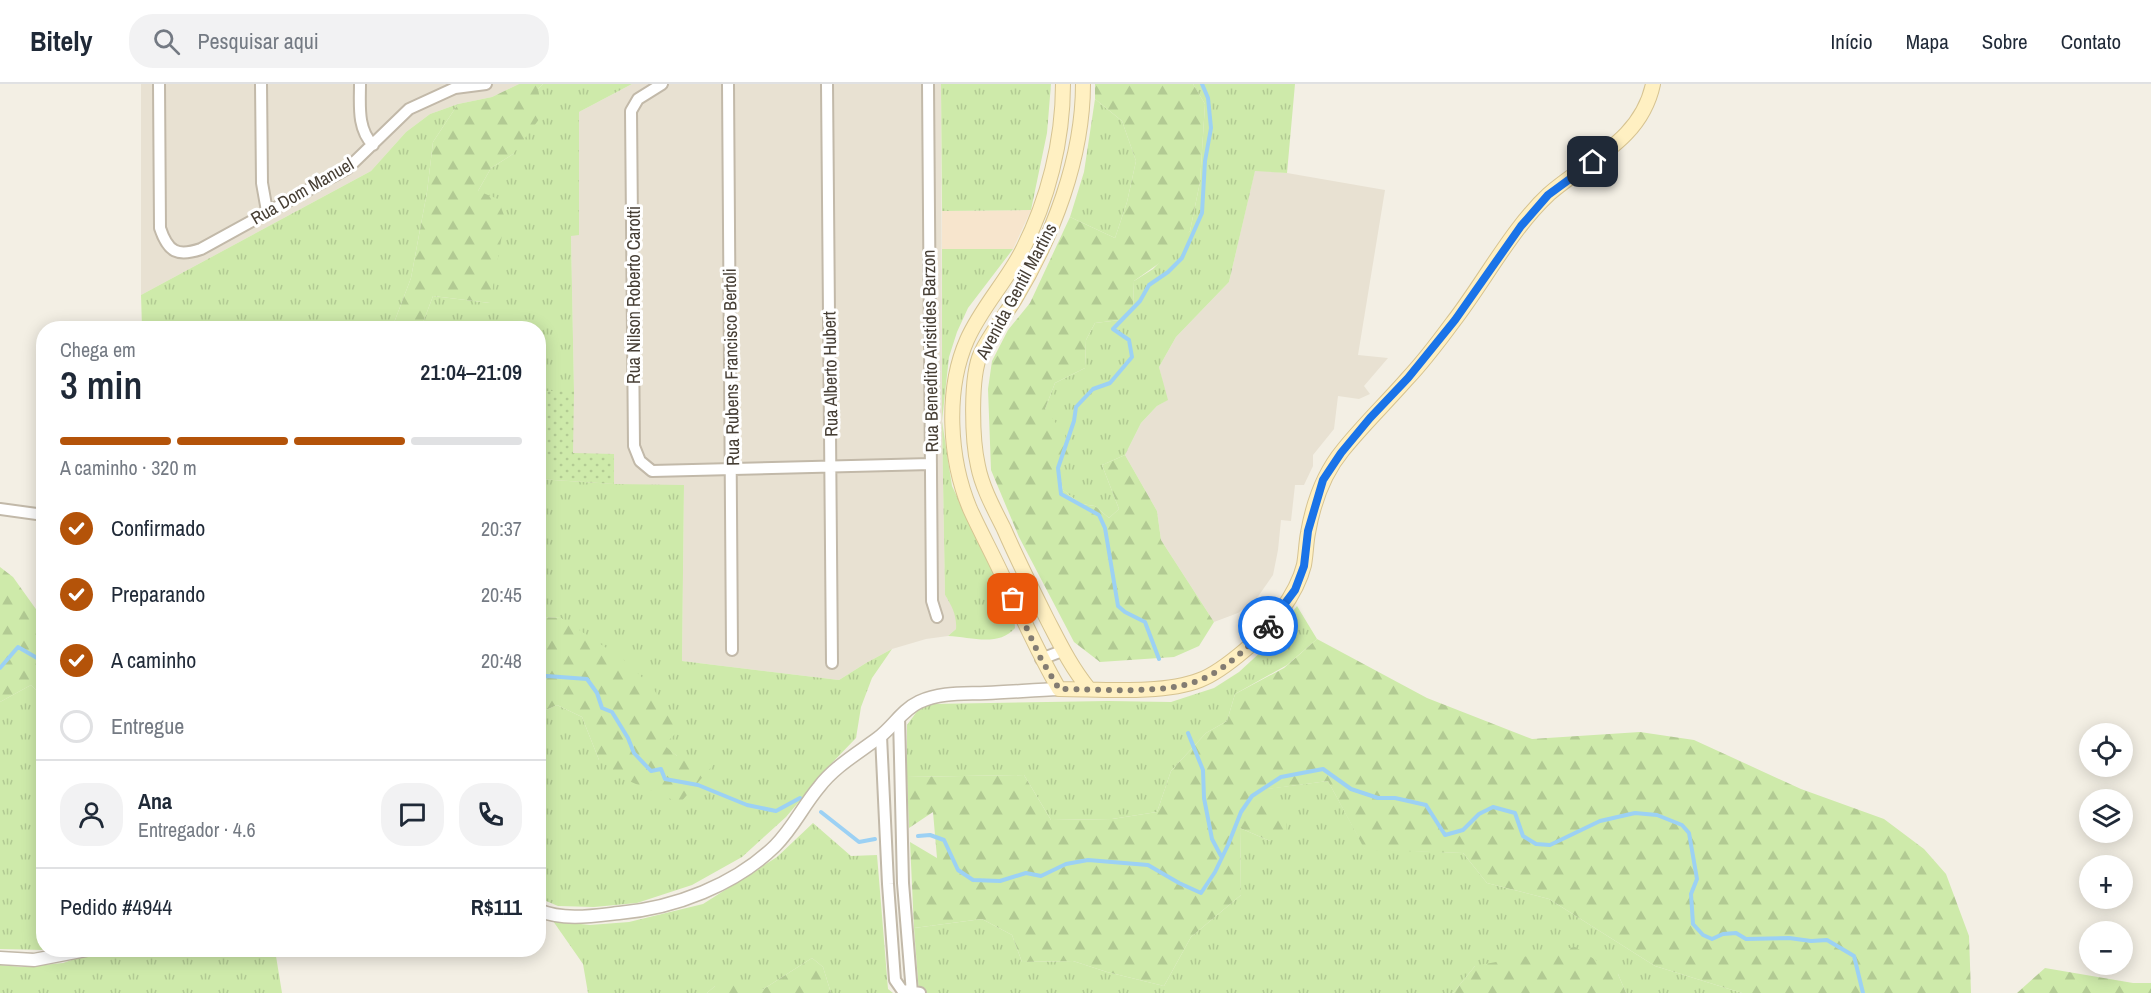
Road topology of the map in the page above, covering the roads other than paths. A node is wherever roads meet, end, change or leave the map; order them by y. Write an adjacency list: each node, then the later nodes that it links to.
1 (159, 84): 14 (street, Rua Dom Manuel)
2 (261, 84): 14 (street)
3 (360, 84): 13 (street)
4 (486, 84): 12 (street, Rua Dom Manuel)
5 (662, 84): 17 (street, Rua Nilson Roberto Carotti)
6 (728, 84): 17 (street, Rua Rubens Francisco Bertoli)
7 (827, 84): 16 (street, Rua Alberto Hubert)
8 (928, 84): 15 (street, Rua Benedito Aristides Barzon)
9 (1063, 84): 23 (main road, Avenida Gentil Martins)
10 (1083, 84): 22 (main road, Avenida Gentil Martins)
11 (1653, 84): 26 (main road)
12 (455, 86): 13 (street, Rua Dom Manuel)
13 (373, 145): 14 (street, Rua Dom Manuel)
14 (267, 211)
15 (931, 464): 16 (street); 20 (street, Rua Benedito Aristides Barzon)
16 (831, 467): 17 (street); 24 (street, Rua Alberto Hubert)
17 (732, 469): 21 (street, Rua Rubens Francisco Bertoli)
18 (0, 509): 19 (street)
19 (36, 514)
20 (937, 617)
21 (732, 650)
22 (1062, 651): 23 (street); 26 (main road, Avenida Gentil Martins)
23 (1041, 659): 25 (main road, Avenida Gentil Martins)
24 (832, 663)
25 (1059, 689): 26 (main road); 27 (street)
26 (1089, 689)
27 (899, 717): 28 (street); 32 (street)
28 (881, 736): 29 (street); 32 (street)
29 (546, 912)
30 (50, 957): 31 (street)
31 (0, 958)
32 (915, 993)

